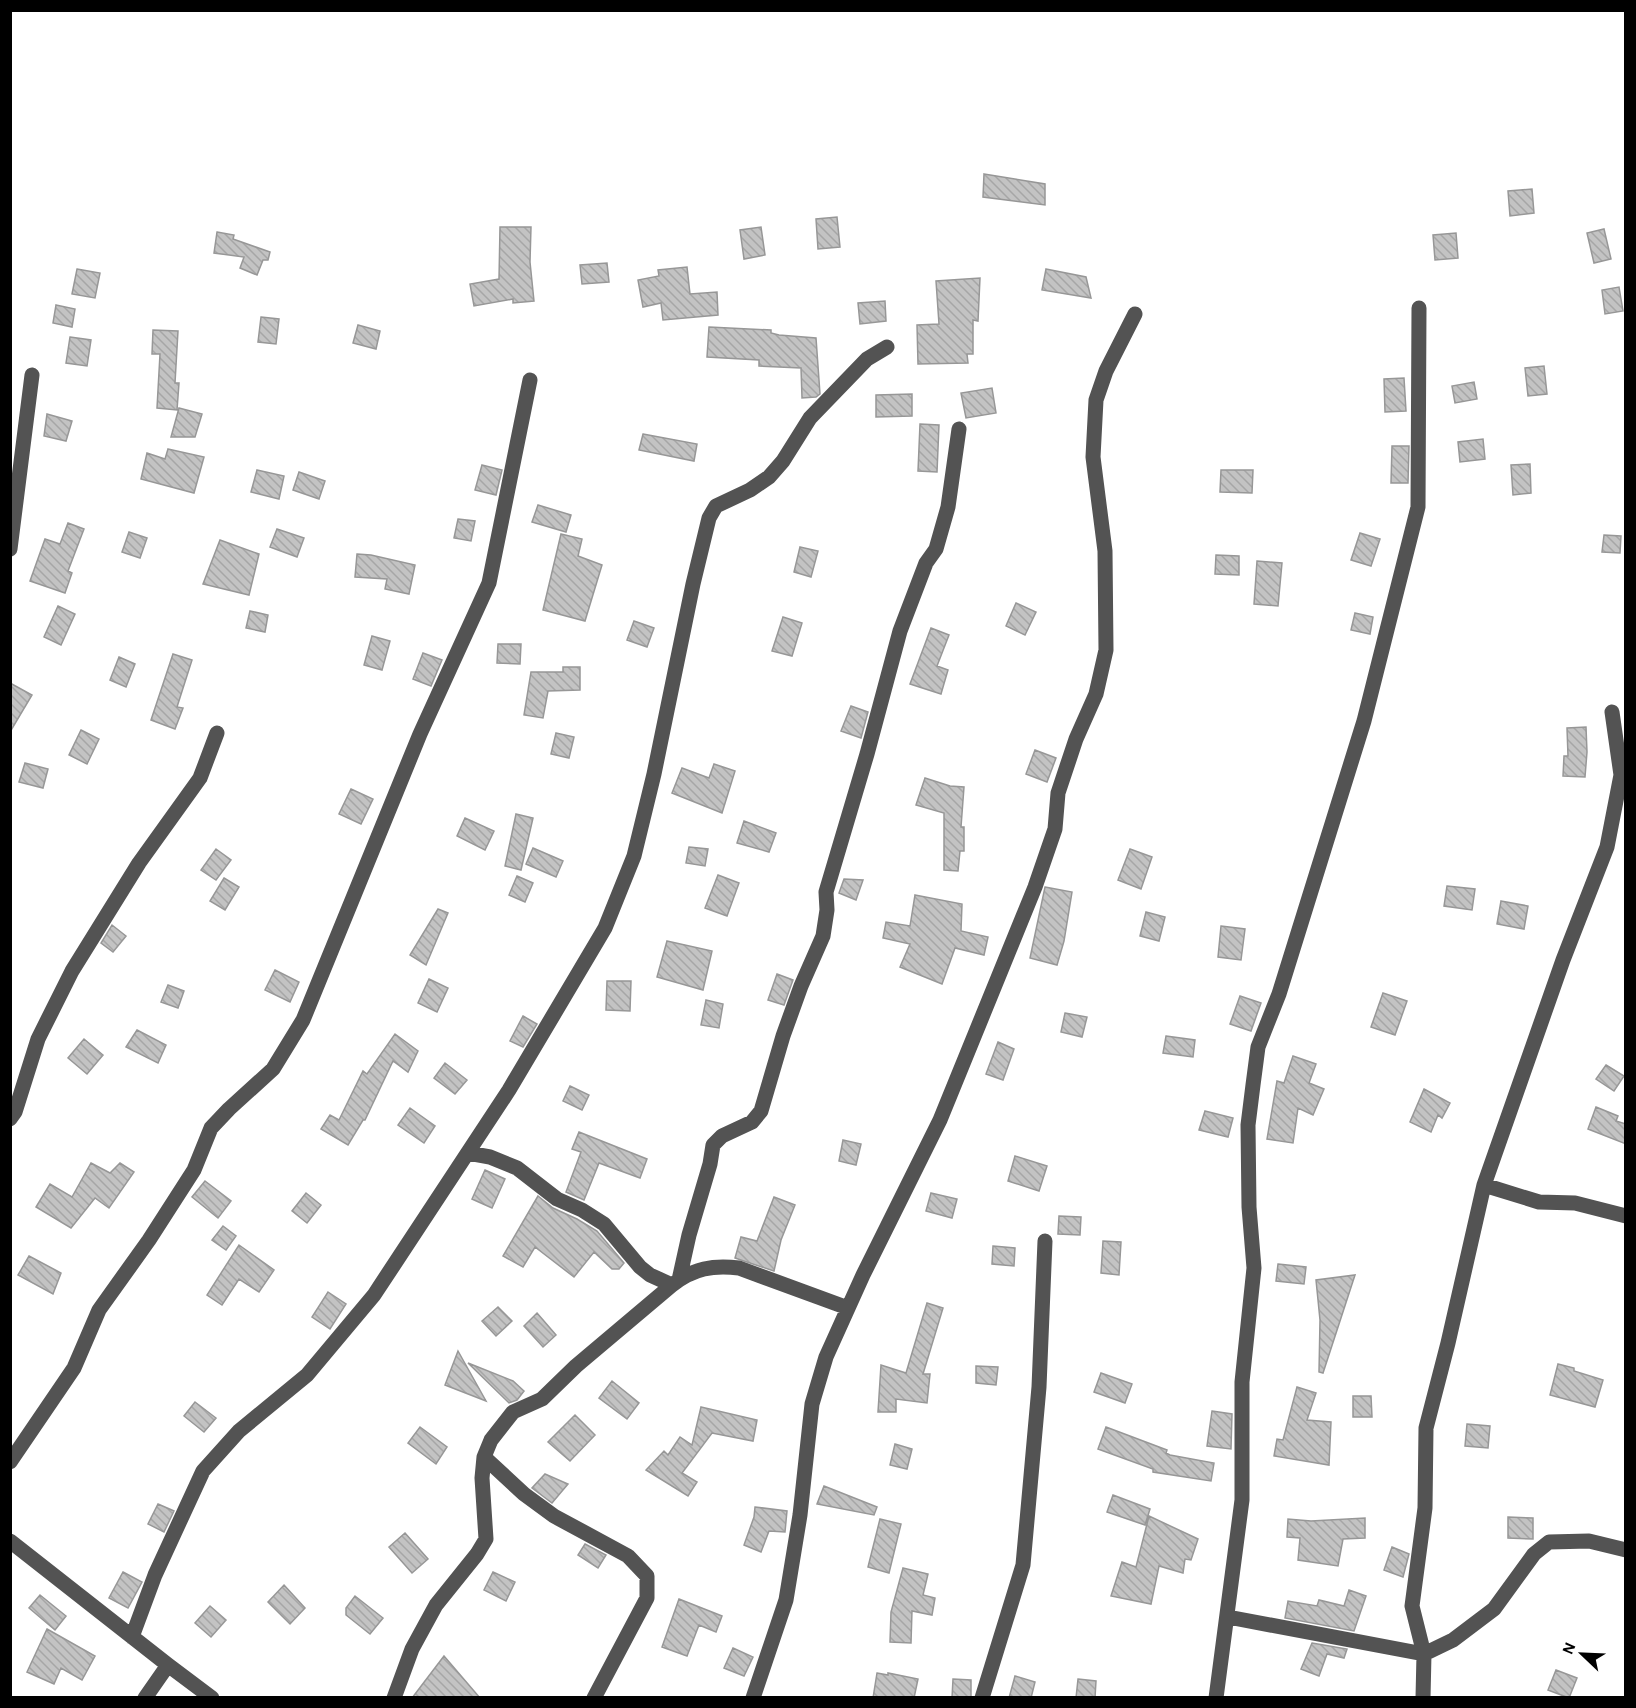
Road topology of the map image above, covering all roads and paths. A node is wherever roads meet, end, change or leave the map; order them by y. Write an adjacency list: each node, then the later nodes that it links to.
1 (1419, 308): 21 (street)
2 (1135, 314): 16 (street)
3 (887, 347): 11 (street)
4 (32, 375): 7 (street)
5 (530, 380): 18 (street)
6 (959, 429): 15 (street)
7 (10, 549)
8 (1612, 712): 12 (street)
9 (217, 733): 10 (street)
10 (10, 1119)
11 (468, 1154): 15 (street); 22 (street)
12 (1484, 1185): 13 (street); 23 (street)
13 (1626, 1216)
14 (1045, 1241): 30 (street)
15 (676, 1283): 16 (street); 17 (street)
16 (848, 1308): 29 (street)
17 (484, 1457): 27 (street); 28 (street)
18 (10, 1462)
19 (10, 1541): 22 (street)
20 (1626, 1550): 23 (street)
21 (1228, 1617): 23 (street); 31 (street)
22 (132, 1637): 24 (street)
23 (1424, 1653): 32 (street)
24 (168, 1665): 25 (street); 26 (street)
25 (145, 1698)
26 (213, 1698)
27 (393, 1698)
28 (594, 1698)
29 (753, 1698)
30 (982, 1698)
31 (1216, 1698)
32 (1423, 1698)

